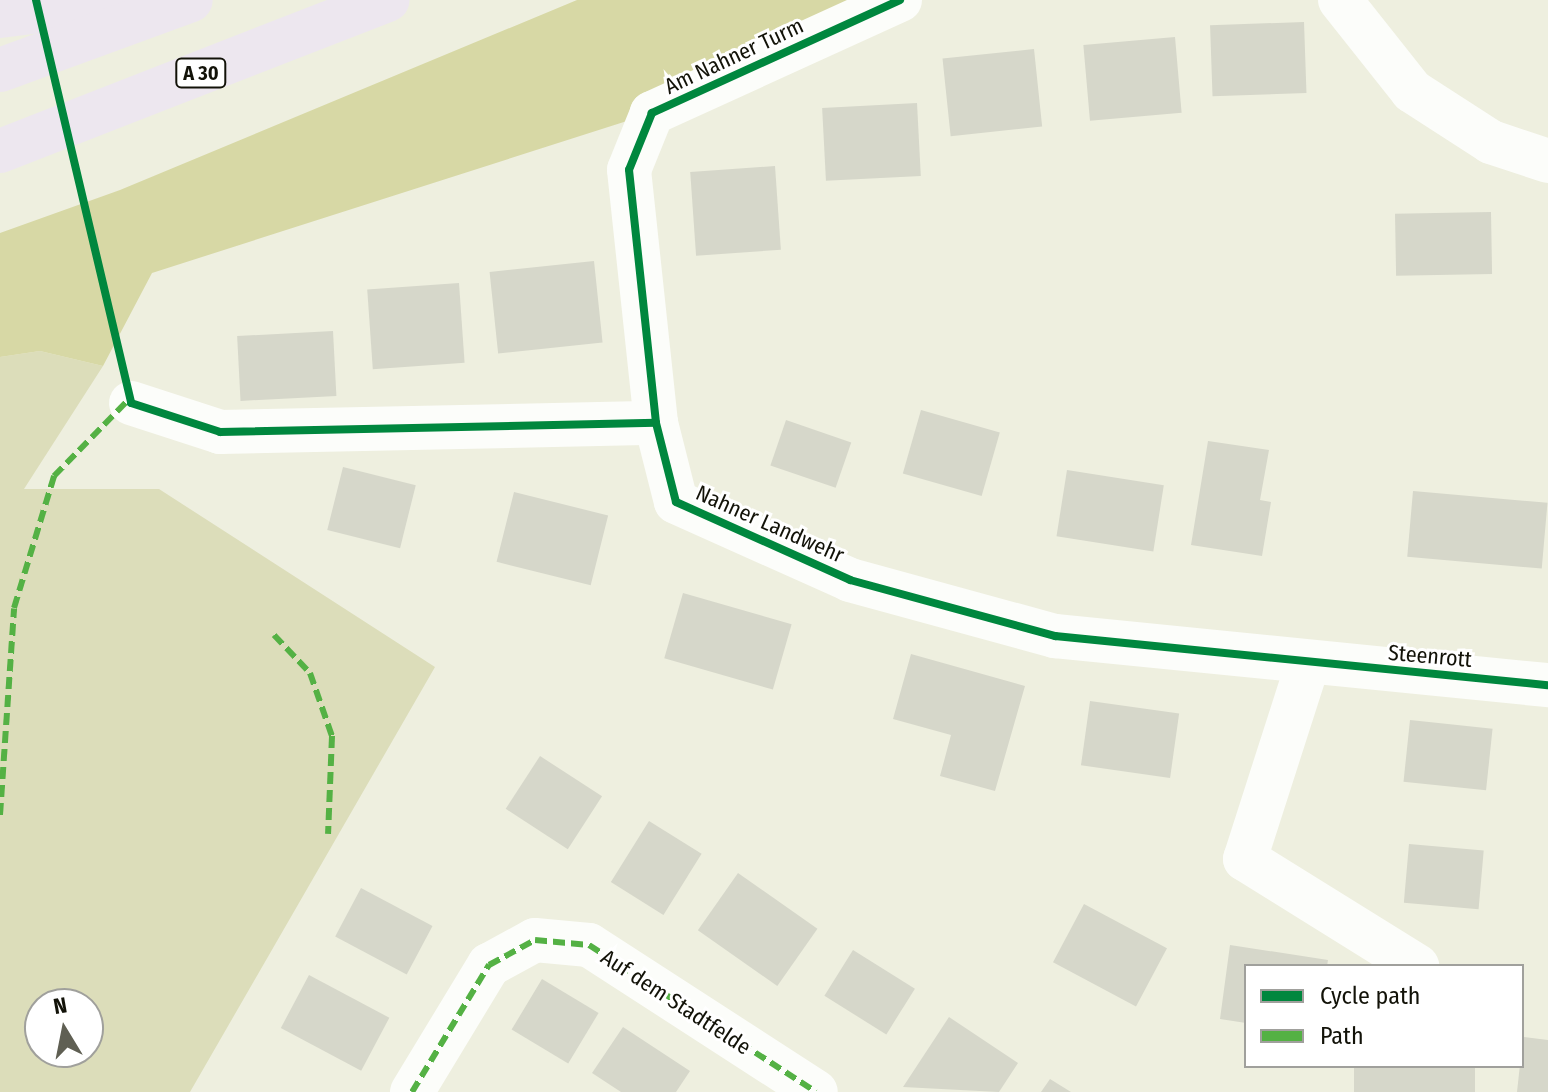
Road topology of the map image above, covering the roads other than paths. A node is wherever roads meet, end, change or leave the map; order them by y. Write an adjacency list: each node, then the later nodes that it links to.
1 (126, 0): 6 (highway)
2 (191, 0): 7 (highway)
3 (388, 0): 8 (highway, A 30)
4 (900, 0): 11 (street, Am Nahner Turm)
5 (1340, 0): 9 (street)
6 (0, 16)
7 (0, 70)
8 (5, 154)
9 (1548, 161)
10 (131, 403): 11 (street)
11 (656, 423): 12 (street, Nahner Landwehr)
12 (1308, 663): 13 (street, Steenrott); 14 (street)
13 (1548, 685)
14 (1414, 964)
15 (412, 1092): 16 (street, Auf dem Stadtfelde)
16 (816, 1092)

